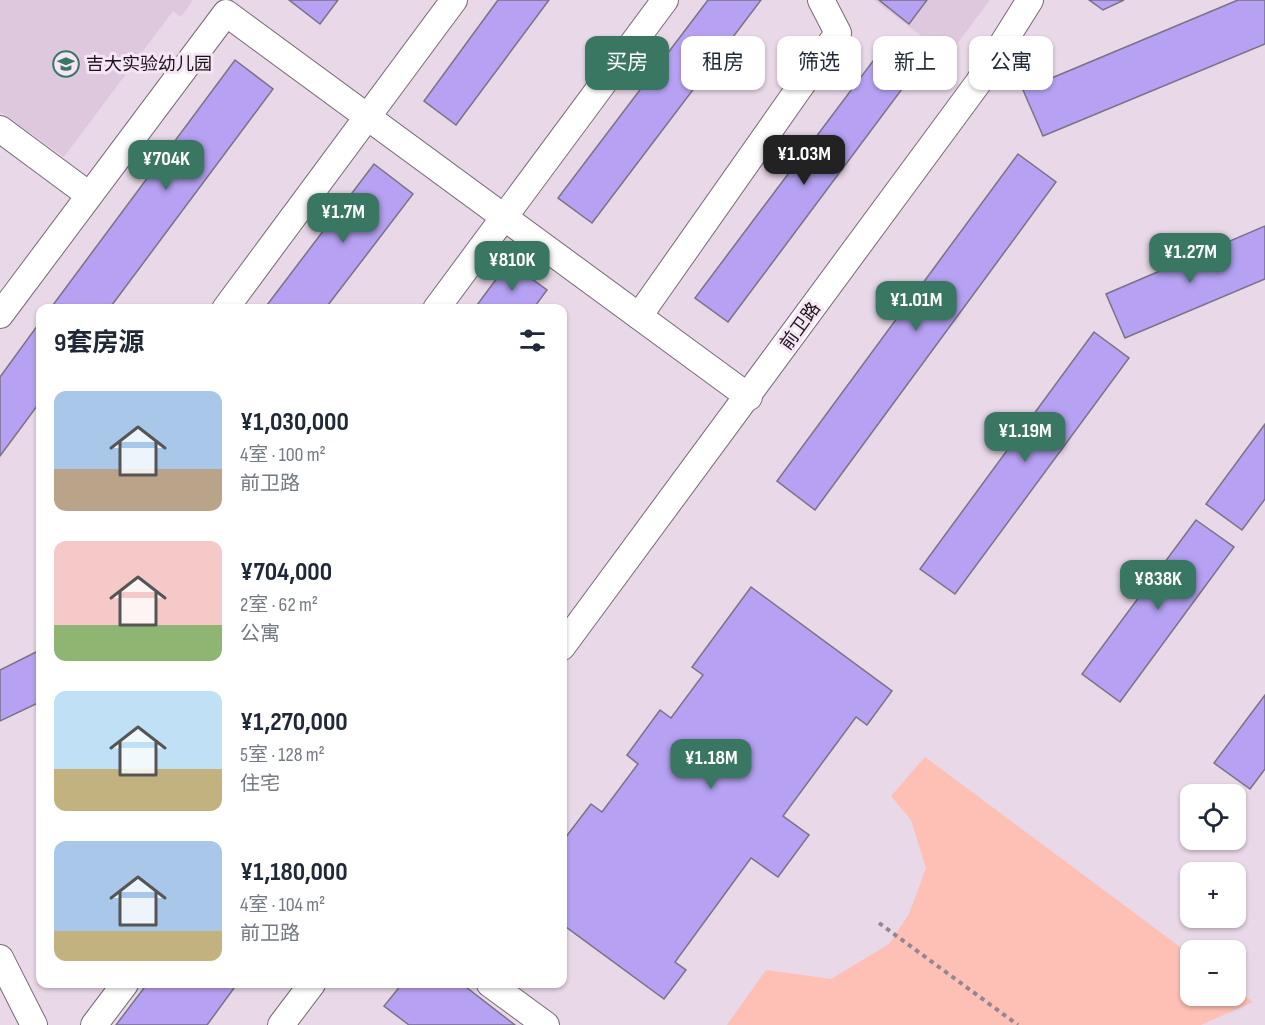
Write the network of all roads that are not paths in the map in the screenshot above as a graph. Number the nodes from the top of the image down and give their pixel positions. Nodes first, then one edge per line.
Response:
1 (454, 0) edge
2 (665, 0) edge
3 (821, 0) edge
4 (1030, 0) edge
5 (231, 6) edge
6 (368, 117) junction
7 (0, 129) edge
8 (89, 195) junction
9 (504, 217) junction
10 (229, 304) edge
11 (440, 304) edge
12 (0, 315) edge
13 (639, 316) junction
14 (749, 397) junction
15 (567, 640) edge
16 (0, 958) edge
17 (122, 988) edge
18 (309, 988) edge
19 (495, 988) edge
20 (34, 1025) edge
21 (94, 1025) edge
22 (281, 1025) edge
23 (546, 1025) edge

1 - 6 street
2 - 9 street
3 - 13 street
4 - 14 street, 前卫路
5 - 6 street
5 - 8 street
6 - 9 street
6 - 10 street
7 - 8 street
8 - 12 street
9 - 11 street
9 - 13 street
13 - 14 street
14 - 15 street, 前卫路
16 - 20 street
17 - 21 street
18 - 22 street
19 - 23 street

